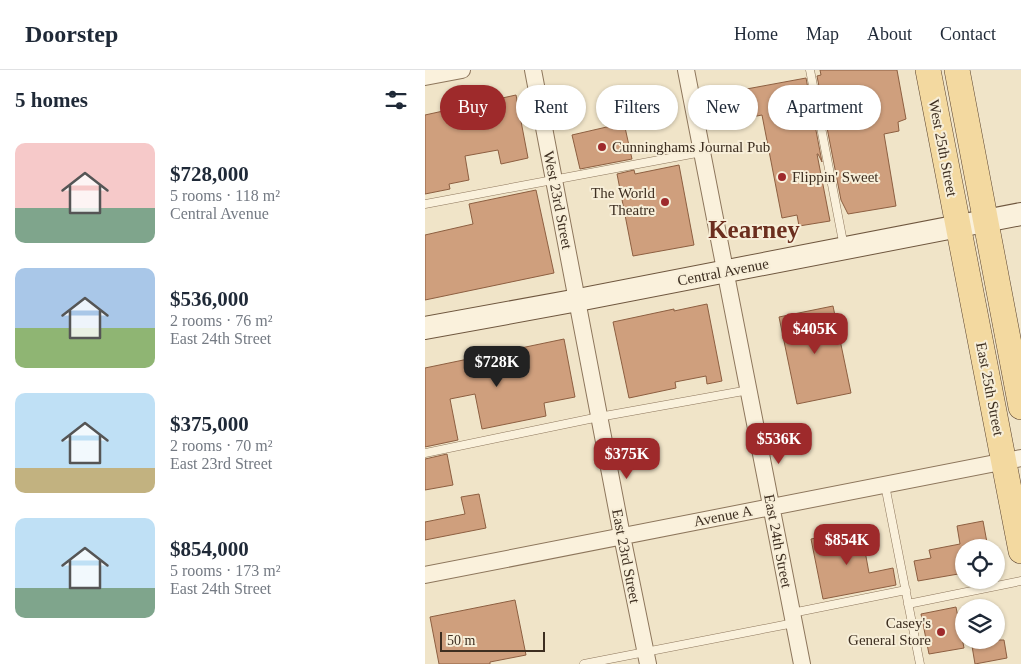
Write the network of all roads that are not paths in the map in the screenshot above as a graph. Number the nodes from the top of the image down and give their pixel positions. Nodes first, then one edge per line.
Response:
1 (462, 70) edge
2 (533, 70) edge
3 (686, 70) edge
4 (810, 70) edge
5 (928, 70) edge
6 (957, 70) edge
7 (425, 77) edge
8 (702, 152) junction
9 (554, 179) junction
10 (425, 204) edge
11 (1021, 214) edge
12 (984, 221) junction
13 (958, 226) junction
14 (844, 248) junction
15 (726, 271) junction
16 (578, 300) junction
17 (425, 328) edge
18 (749, 390) junction
19 (1021, 407) edge
20 (599, 417) junction
21 (425, 453) edge
22 (1012, 459) edge
23 (885, 484) junction
24 (772, 507) junction
25 (621, 536) junction
26 (1021, 552) edge
27 (425, 575) edge
28 (1021, 581) edge
29 (905, 590) junction
30 (908, 604) junction
31 (793, 618) junction
32 (647, 658) edge
33 (585, 664) edge
34 (802, 664) edge
35 (920, 664) edge

1 - 7 street
2 - 9 street, West 23rd Street
3 - 8 street, East 24th Street
4 - 14 lane
5 - 13 main road, West 25th Street
6 - 12 main road, West 25th Street
8 - 9 lane
8 - 15 street, East 24th Street
9 - 10 lane
9 - 16 street, West 23rd Street
11 - 12 street, Central Avenue
12 - 13 street, Central Avenue
12 - 19 main road, East 25th Street
13 - 14 street, Central Avenue
13 - 22 main road, East 25th Street
14 - 15 street, Central Avenue
15 - 16 street, Central Avenue
15 - 18 street, East 24th Street
16 - 17 street, Central Avenue
16 - 20 street, East 23rd Street
18 - 20 lane
18 - 24 street, East 24th Street
20 - 21 lane
20 - 25 street, East 23rd Street
22 - 23 street, Avenue A
22 - 26 main road, East 25th Street
23 - 24 street, Avenue A
23 - 29 lane
24 - 25 street, Avenue A
24 - 31 street, East 24th Street
25 - 27 street, Avenue A
25 - 32 street, East 23rd Street
28 - 30 lane
29 - 30 lane
29 - 31 lane
30 - 35 lane
31 - 32 lane
31 - 34 street, East 24th Street
32 - 33 lane

